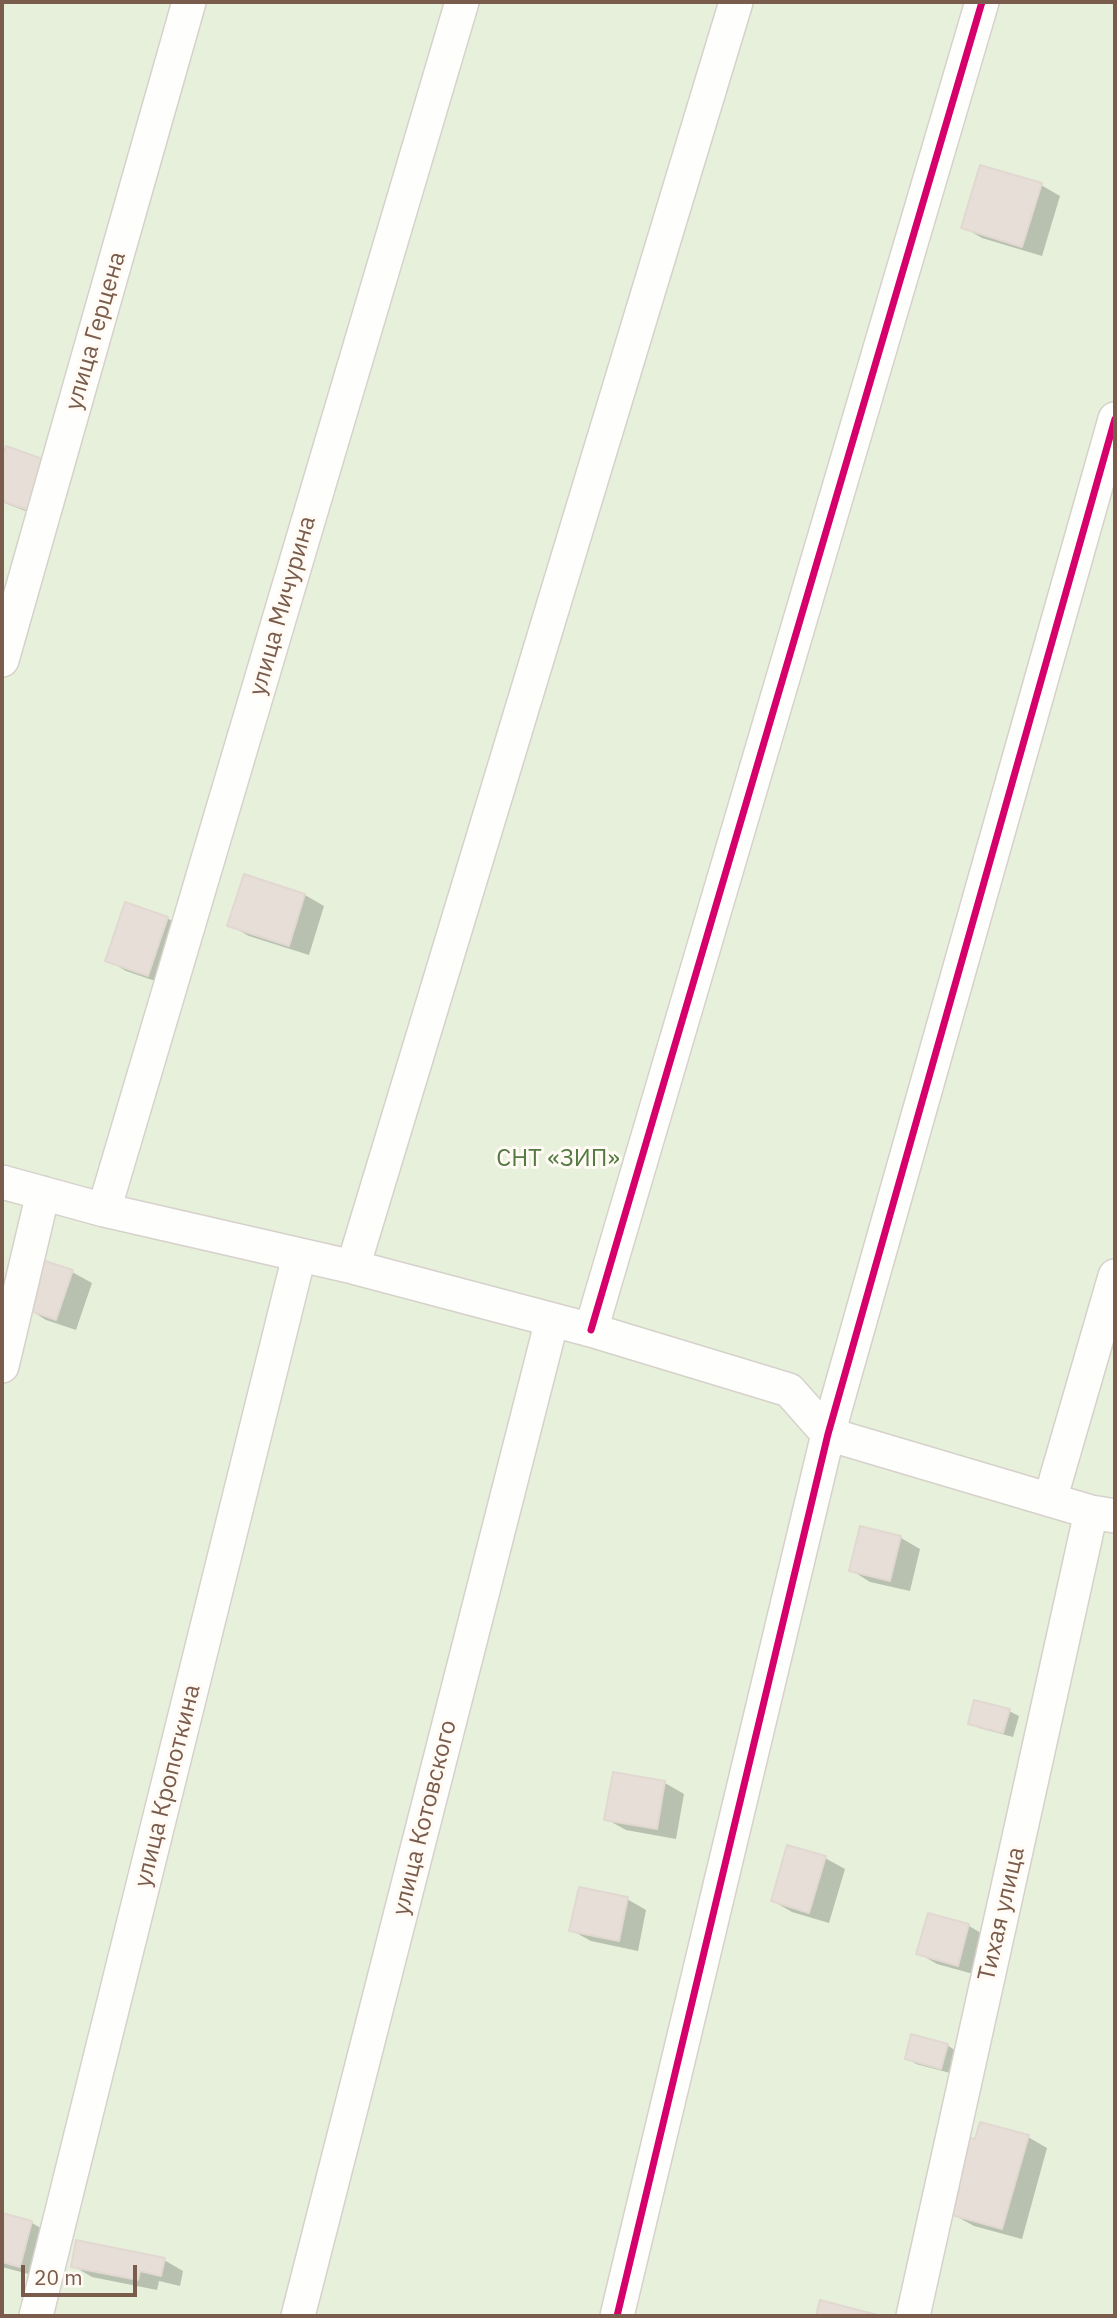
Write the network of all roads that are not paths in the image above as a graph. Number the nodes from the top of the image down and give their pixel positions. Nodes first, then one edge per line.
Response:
1 (189, 2) edge
2 (462, 2) edge
3 (736, 2) edge
4 (982, 2) edge
5 (1115, 419) edge
6 (2, 660) edge
7 (2, 1182) edge
8 (43, 1193) junction
9 (104, 1210) junction
10 (299, 1256) junction
11 (353, 1267) junction
12 (1115, 1276) edge
13 (552, 1320) junction
14 (591, 1330) junction
15 (2, 1366) edge
16 (828, 1434) junction
17 (1051, 1500) junction
18 (1103, 1514) edge
19 (36, 2316) edge
20 (298, 2316) edge
21 (617, 2316) edge
22 (912, 2316) edge

1 - 6 street, улица Герцена
2 - 9 street, улица Мичурина
3 - 11 street
4 - 14 street
5 - 16 street
7 - 8 street
8 - 9 street
8 - 15 street
9 - 10 street
10 - 11 street
10 - 19 street, улица Кропоткина
11 - 13 street
12 - 17 street
13 - 14 street
13 - 20 street, улица Котовского
14 - 16 street
16 - 17 street
16 - 21 street
17 - 18 street
18 - 22 street, Тихая улица

